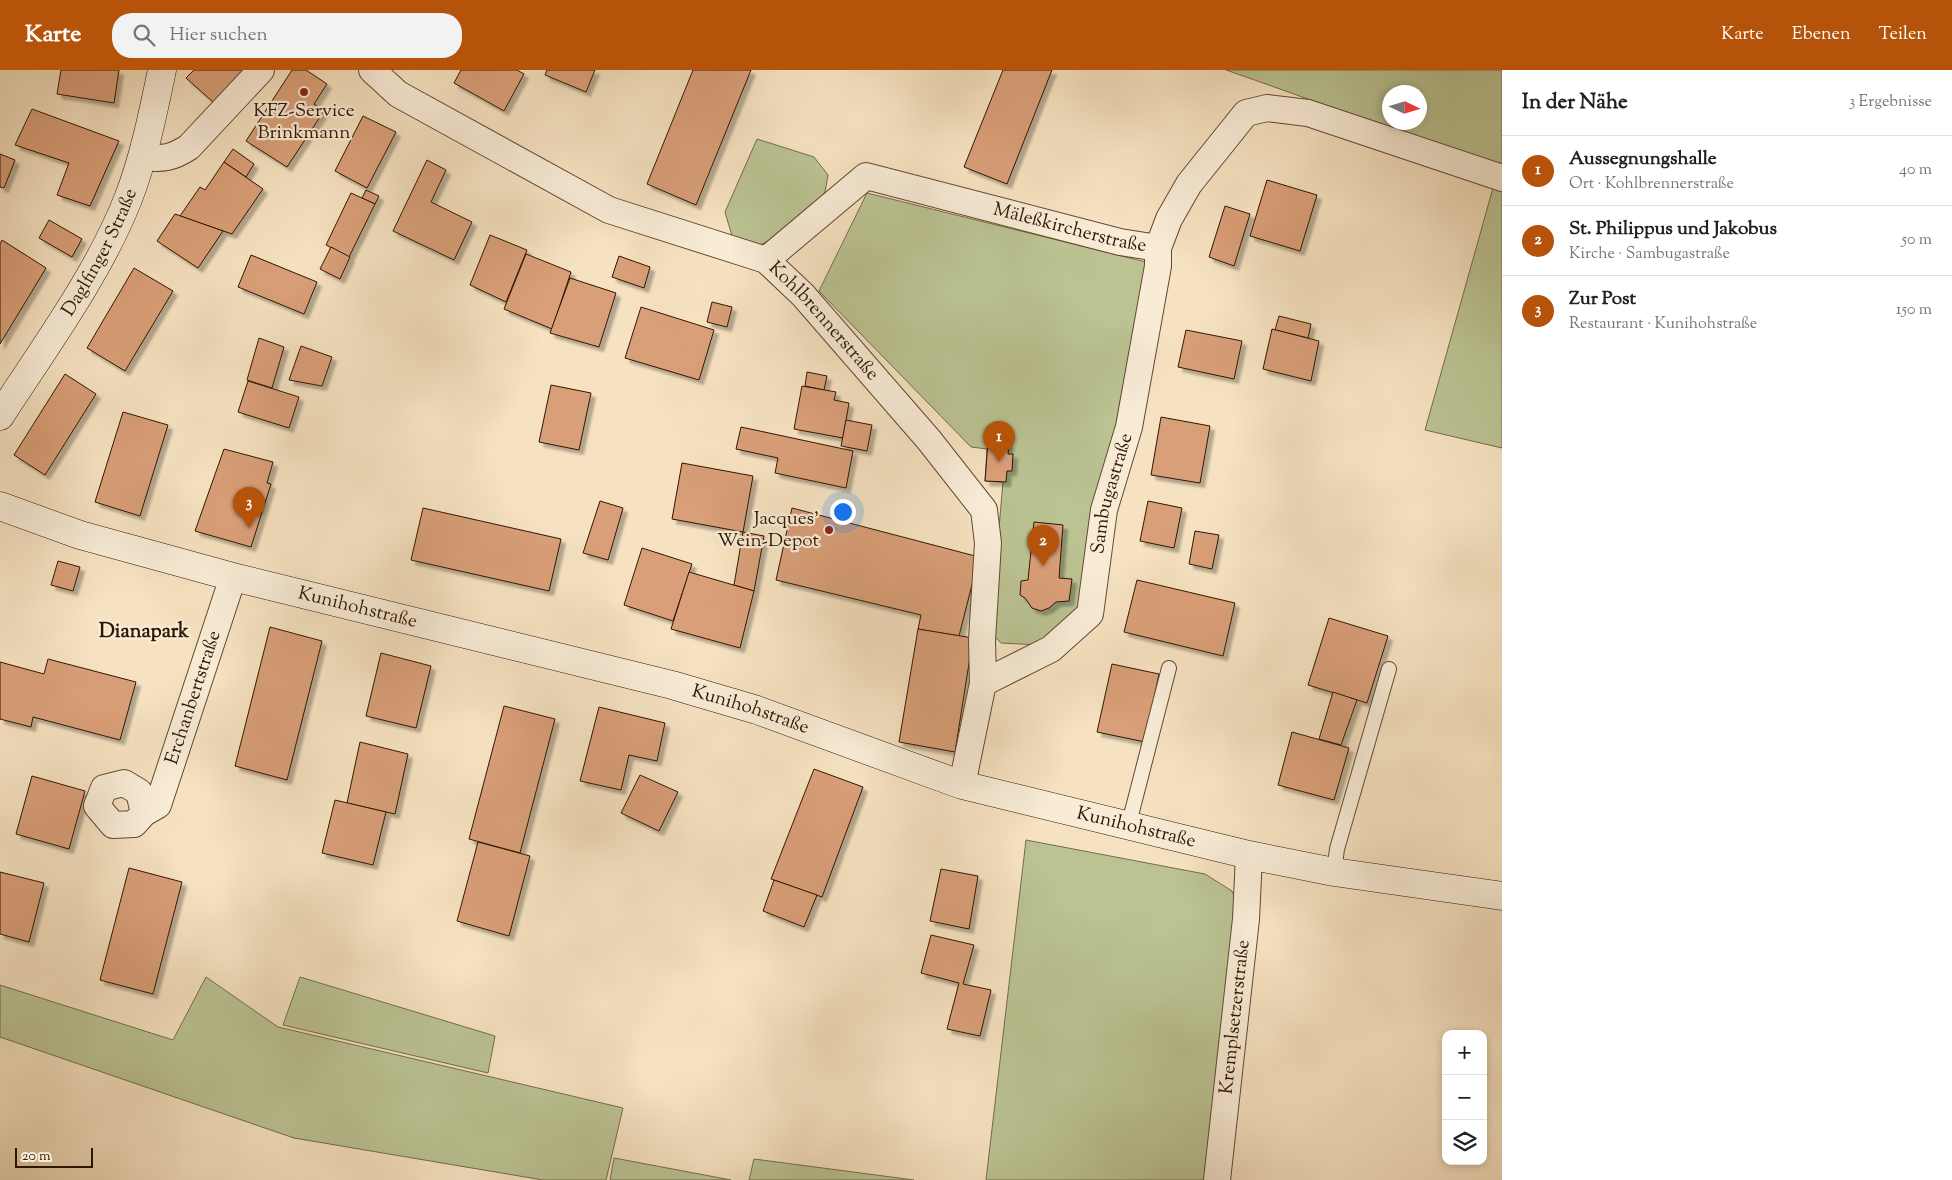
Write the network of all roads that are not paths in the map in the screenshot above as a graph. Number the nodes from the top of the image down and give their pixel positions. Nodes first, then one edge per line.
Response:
1 (162, 70) edge
2 (261, 70) edge
3 (372, 70) edge
4 (142, 157) junction
5 (1502, 178) edge
6 (1158, 248) junction
7 (766, 260) junction
8 (0, 416) edge
9 (0, 506) edge
10 (233, 577) junction
11 (1168, 668) dead end
12 (1389, 669) dead end
13 (983, 683) junction
14 (962, 785) junction
15 (144, 813) dead end
16 (1128, 827) junction
17 (1249, 855) junction
18 (1334, 872) junction
19 (1502, 896) edge
20 (1217, 1180) edge

1 - 4 street, Daglfinger Straße
2 - 4 street
3 - 7 street, Kohlbrennerstraße
4 - 8 street, Daglfinger Straße
5 - 6 street, Mäleßkircherstraße
6 - 7 street, Mäleßkircherstraße
6 - 13 street, Sambugastraße
7 - 13 street, Kohlbrennerstraße
9 - 10 street, Kunihohstraße
10 - 14 street, Kunihohstraße
10 - 15 street, Erchanbertstraße
11 - 16 lane
12 - 18 lane
13 - 14 street, Kohlbrennerstraße
14 - 16 street, Kunihohstraße
16 - 17 street, Kunihohstraße
17 - 18 street, Kunihohstraße
17 - 20 street, Kremplsetzerstraße
18 - 19 street, Kunihohstraße

